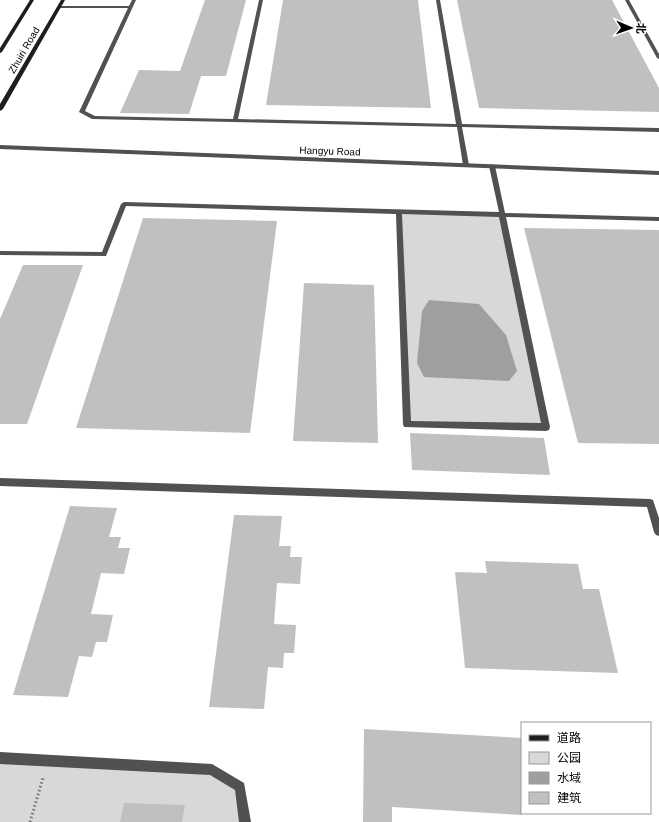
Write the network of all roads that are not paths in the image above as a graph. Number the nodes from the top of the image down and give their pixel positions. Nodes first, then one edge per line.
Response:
1 (32, 0) edge
2 (63, 0) edge
3 (134, 0) edge
4 (261, 0) edge
5 (438, 0) edge
6 (627, 0) edge
7 (59, 7) junction
8 (130, 7) junction
9 (0, 52) edge
10 (659, 58) edge
11 (0, 110) edge
12 (235, 121) junction
13 (460, 126) junction
14 (659, 130) edge
15 (0, 147) edge
16 (466, 165) junction
17 (492, 166) junction
18 (659, 173) edge
19 (398, 212) junction
20 (501, 215) junction
21 (659, 219) edge
22 (0, 253) edge
23 (0, 482) edge
24 (659, 532) edge
25 (0, 758) edge
26 (245, 822) edge

1 - 9 main road, Zhuiri Road
2 - 7 main road, Zhuiri Road
3 - 8 street
4 - 12 street
5 - 13 street
6 - 10 street
7 - 8 street
7 - 11 main road, Zhuiri Road
8 - 12 street
12 - 13 street
13 - 14 street
13 - 16 street
15 - 16 street, Hangyu Road
16 - 17 street, Hangyu Road
17 - 18 street, Hangyu Road
17 - 20 street
19 - 20 street
19 - 20 street
19 - 22 street
20 - 21 street
23 - 24 street
25 - 26 street

